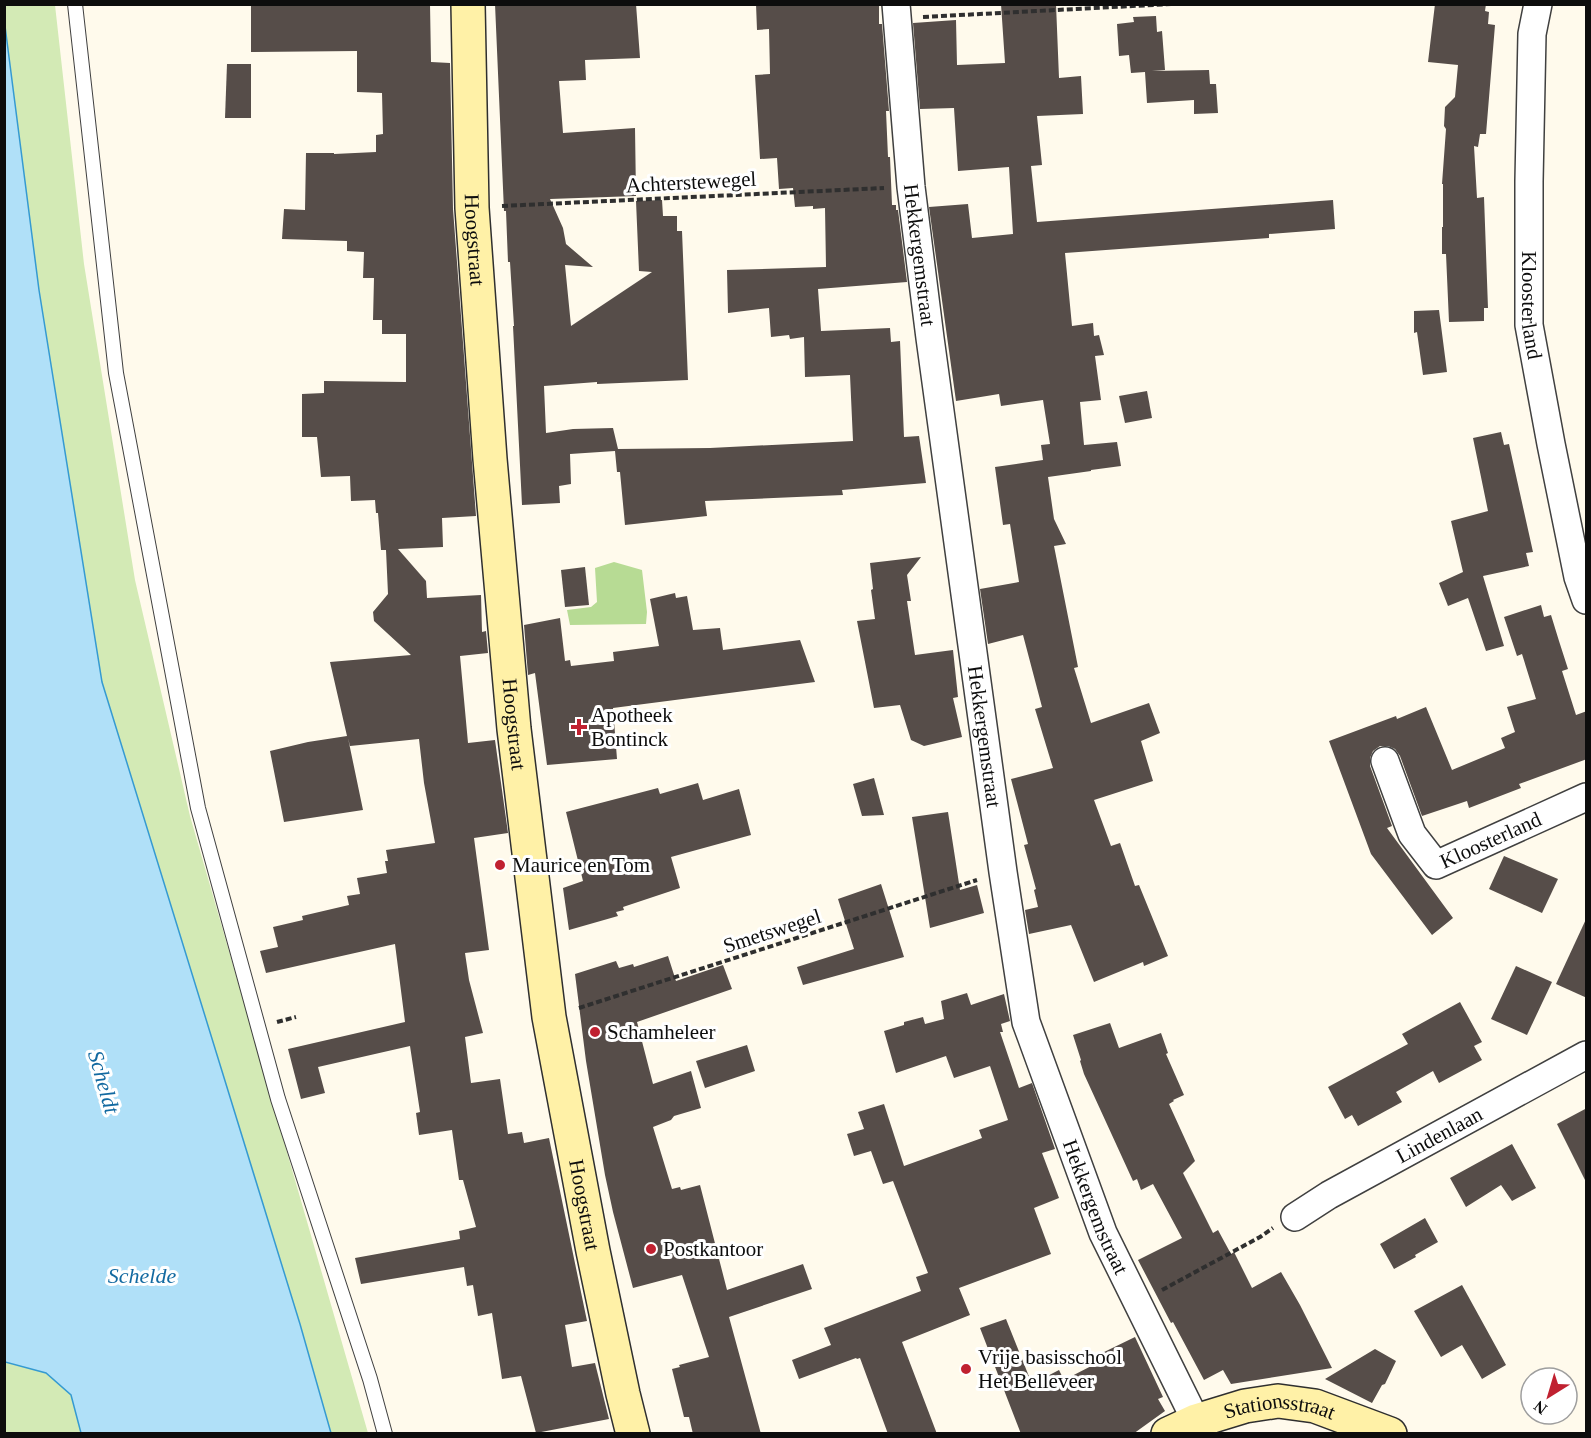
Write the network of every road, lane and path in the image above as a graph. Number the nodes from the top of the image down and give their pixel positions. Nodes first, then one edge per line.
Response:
1 (75, 4) edge
2 (468, 4) edge
3 (1171, 4) edge
4 (1538, 4) edge
5 (896, 12) edge
6 (911, 187) junction
7 (472, 208) junction
8 (1587, 600) edge
9 (1385, 761) dead end
10 (1587, 798) edge
11 (1003, 872) junction
12 (549, 1017) junction
13 (1587, 1055) edge
14 (1295, 1217) joint
15 (1137, 1303) junction
16 (1189, 1429) edge
17 (386, 1434) edge
18 (633, 1434) edge
19 (1390, 1434) edge

1 - 17 lane
2 - 7 main road, Hoogstraat
3 - 5 path
4 - 8 street, Kloosterland
5 - 6 street, Hekkergemstraat
6 - 7 path, Achterstewegel
6 - 11 street, Hekkergemstraat
7 - 12 main road, Hoogstraat
9 - 10 street, Kloosterland
11 - 12 path, Smetswegel
11 - 15 street, Hekkergemstraat
12 - 18 main road, Hoogstraat
13 - 14 street, Lindenlaan
14 - 15 path
15 - 16 street, Hekkergemstraat
16 - 19 main road, Stationsstraat

